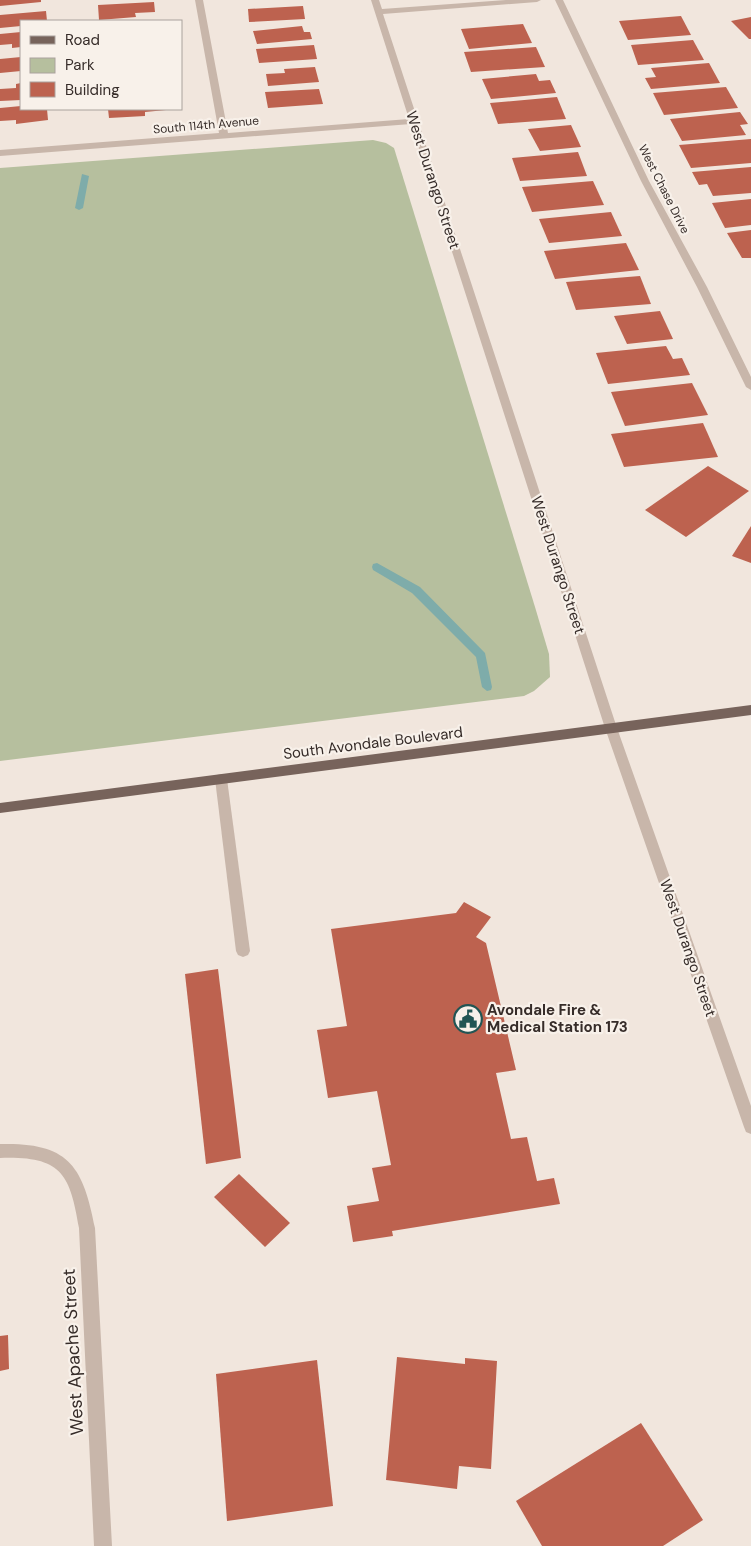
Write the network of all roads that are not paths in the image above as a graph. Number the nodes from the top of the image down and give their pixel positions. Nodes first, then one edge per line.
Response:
1 (199, 0) edge
2 (375, 0) edge
3 (537, 0) edge
4 (559, 0) edge
5 (379, 12) junction
6 (414, 121) junction
7 (224, 137) junction
8 (0, 153) edge
9 (751, 387) edge
10 (751, 710) edge
11 (611, 728) junction
12 (221, 779) junction
13 (0, 808) edge
14 (243, 951) dead end
15 (751, 1127) edge
16 (0, 1151) edge
17 (103, 1546) edge

1 - 7 street
2 - 5 street, West Durango Street
3 - 5 street
4 - 9 street, West Chase Drive
5 - 6 street, West Durango Street
6 - 7 street, South 114th Avenue
6 - 11 street, West Durango Street
7 - 8 street, South 114th Avenue
10 - 11 main road, South Avondale Boulevard
11 - 12 main road, South Avondale Boulevard
11 - 15 street, West Durango Street
12 - 13 main road, South Avondale Boulevard
12 - 14 street
16 - 17 street, West Apache Street

